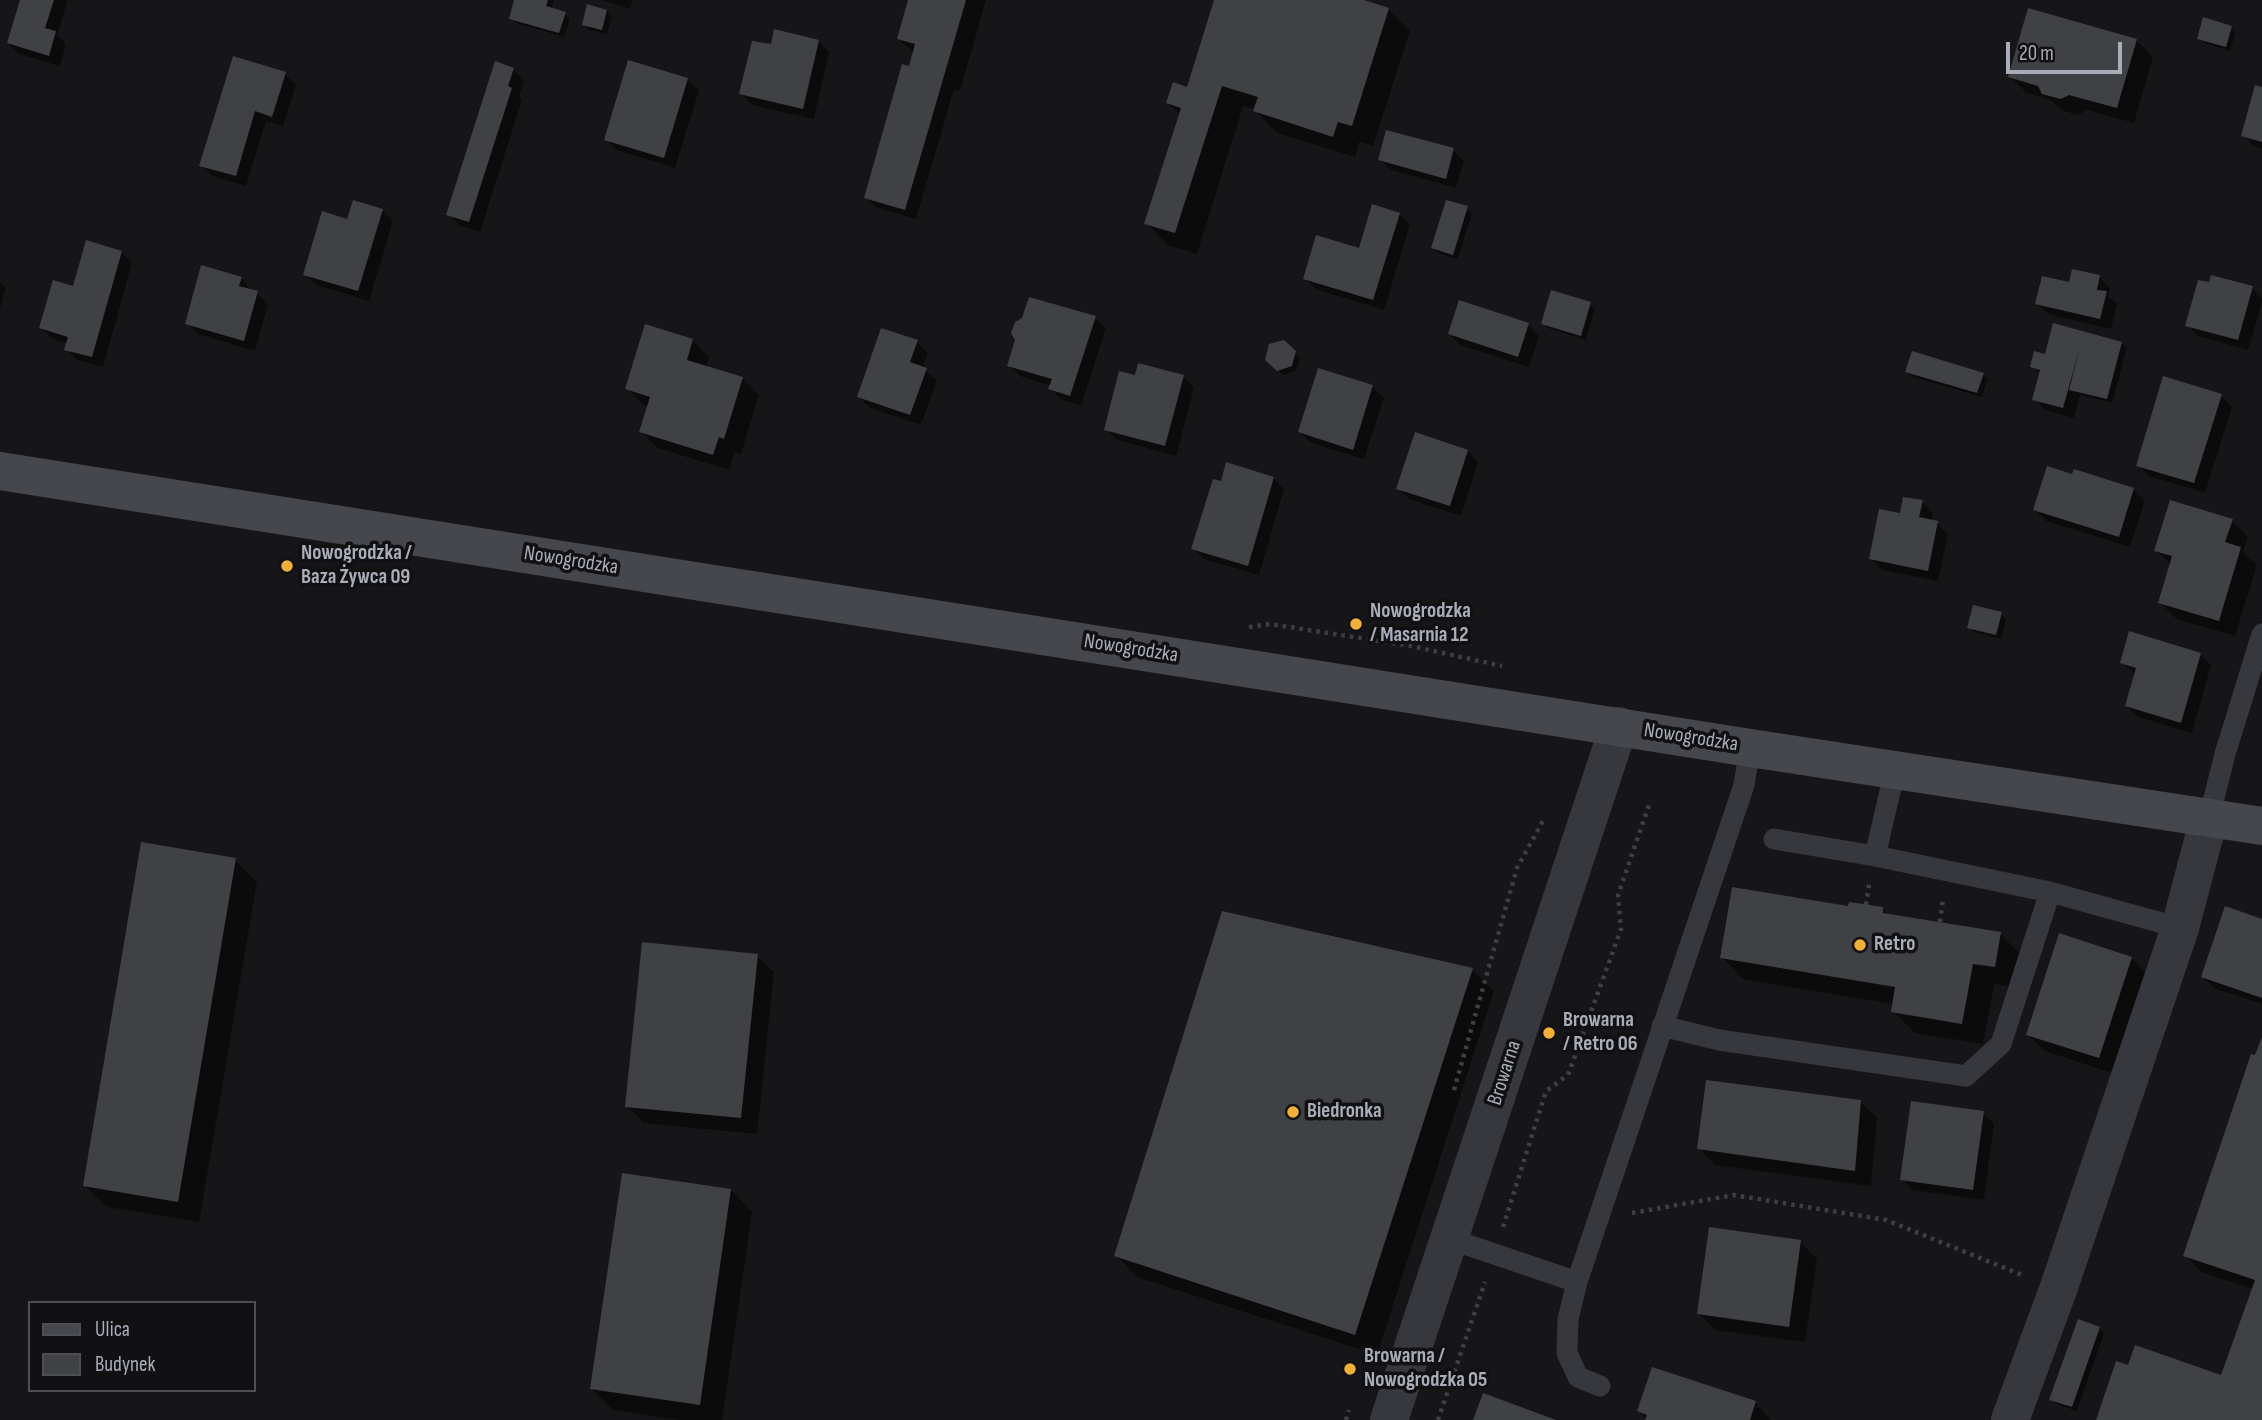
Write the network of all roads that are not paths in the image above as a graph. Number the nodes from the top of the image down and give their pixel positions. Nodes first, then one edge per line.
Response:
1 (0, 471) edge
2 (2262, 634) edge
3 (1619, 726) junction
4 (1750, 748) junction
5 (1895, 770) junction
6 (2209, 818) junction
7 (2262, 826) edge
8 (1774, 839) dead end
9 (1875, 856) junction
10 (2050, 892) junction
11 (2180, 928) junction
12 (1662, 1026) junction
13 (1450, 1239) junction
14 (1577, 1282) junction
15 (1600, 1386) dead end
16 (1389, 1420) edge
17 (2010, 1420) edge

1 - 3 main road, Nowogrodzka
2 - 6 lane
3 - 4 main road, Nowogrodzka
3 - 13 street, Browarna
4 - 5 main road, Nowogrodzka
4 - 12 lane
5 - 6 main road, Nowogrodzka
5 - 9 lane
6 - 7 main road, Nowogrodzka
6 - 11 street
8 - 9 lane
9 - 10 lane
10 - 11 lane
10 - 12 lane
11 - 17 street
12 - 14 lane
13 - 14 lane
13 - 16 street, Browarna
14 - 15 lane

